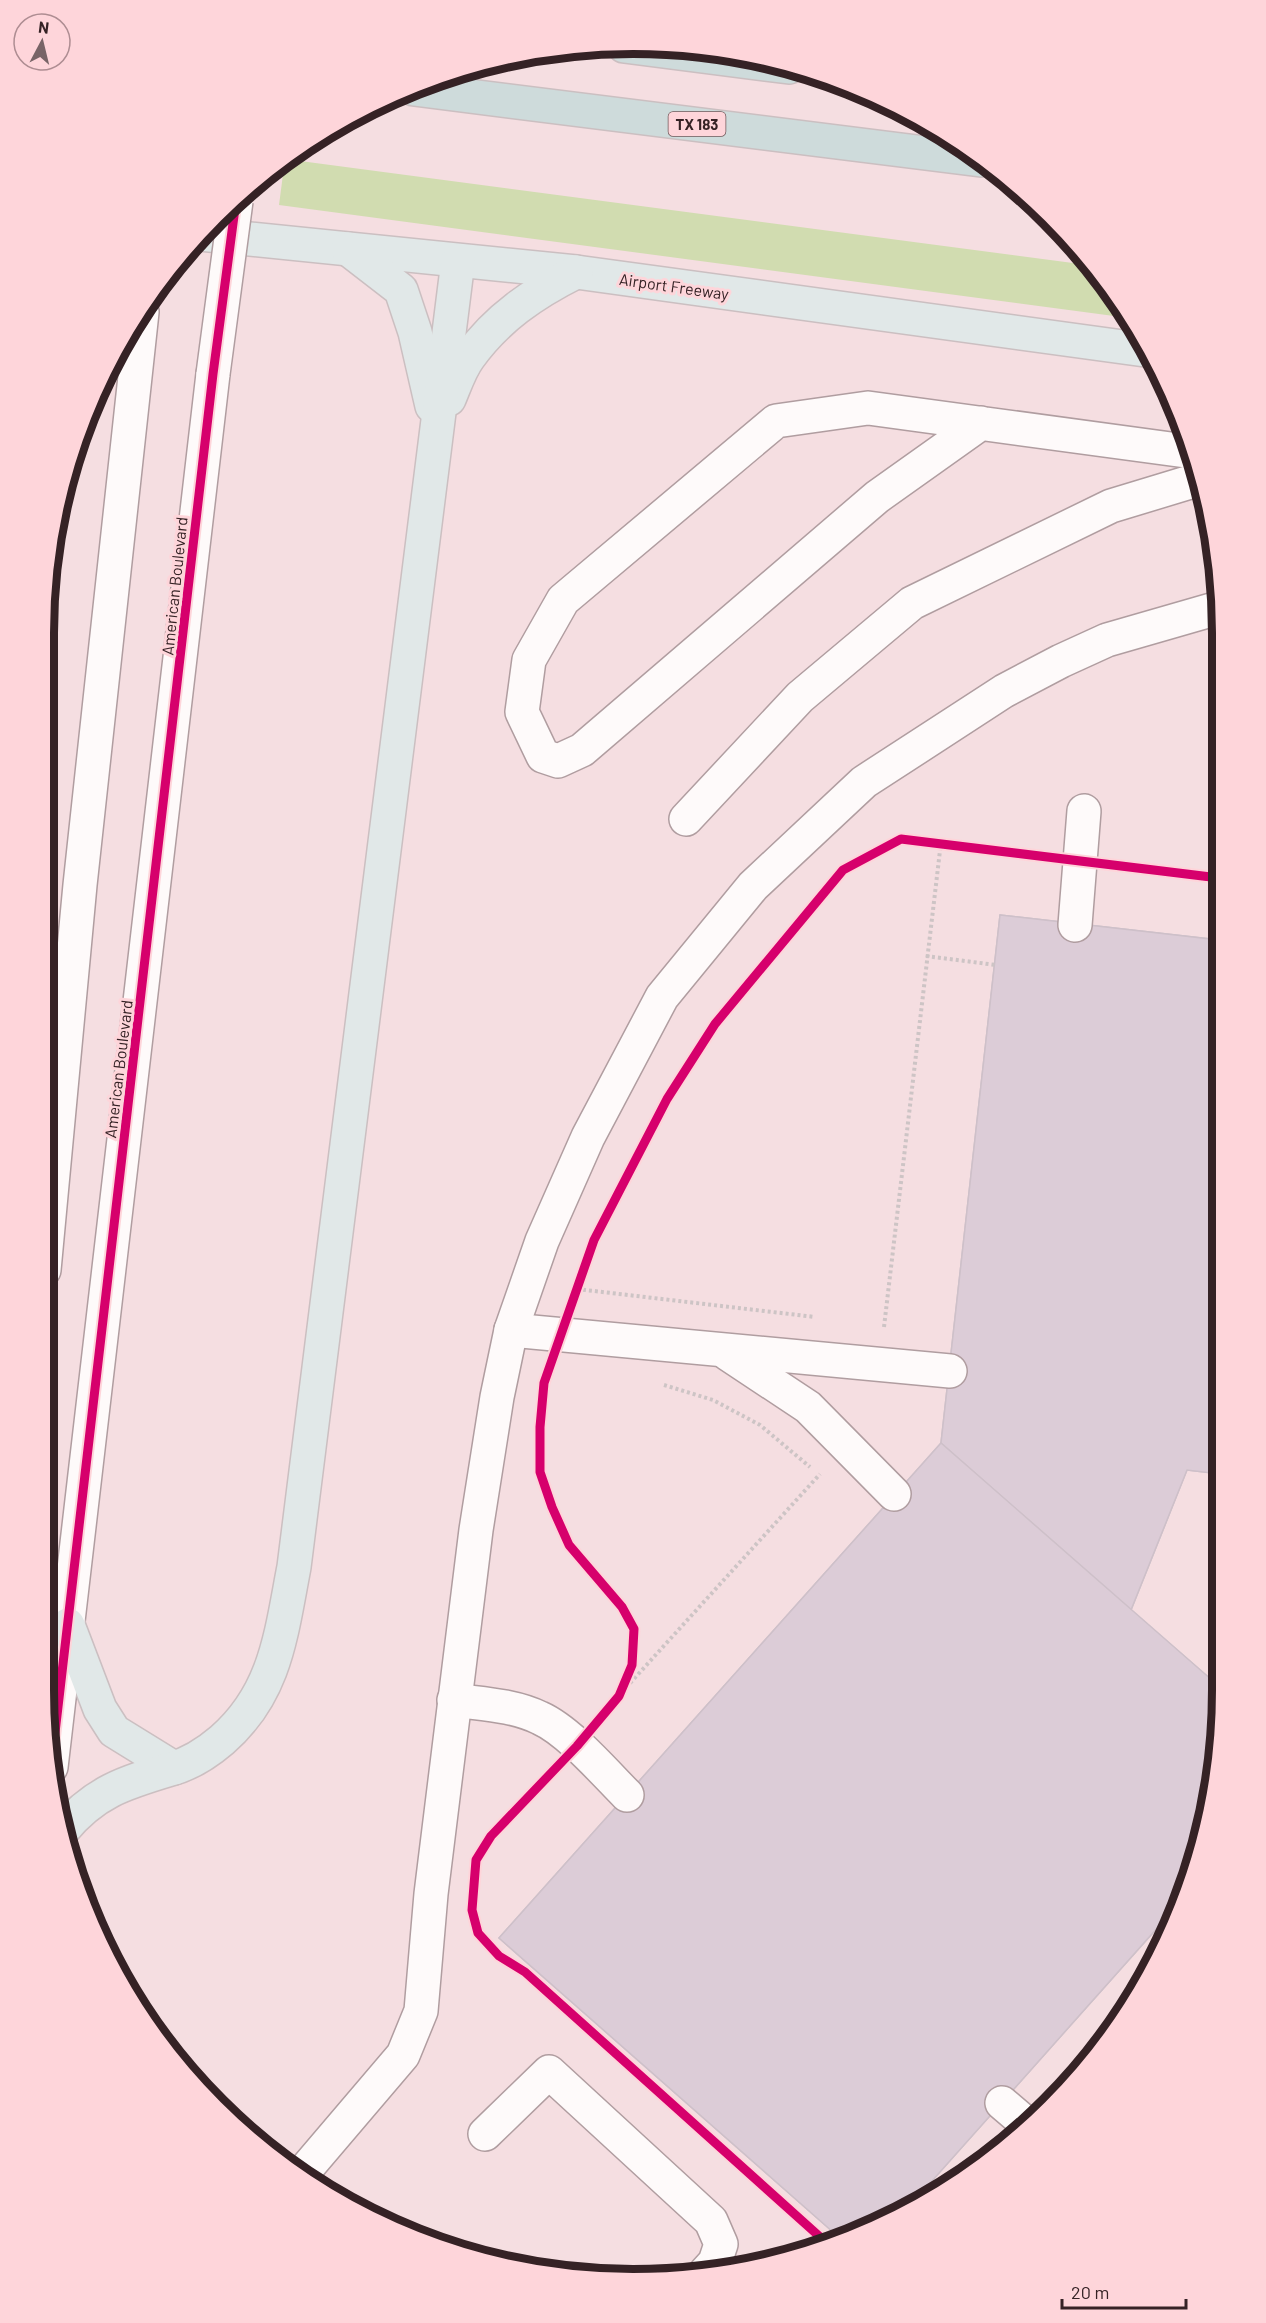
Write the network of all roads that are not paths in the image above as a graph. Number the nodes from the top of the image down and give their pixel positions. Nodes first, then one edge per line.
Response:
1 (430, 91) edge
2 (963, 158) edge
3 (234, 214) edge
4 (213, 235) edge
5 (348, 249) junction
6 (458, 261) junction
7 (576, 272) junction
8 (140, 330) edge
9 (1137, 350) edge
10 (981, 423) junction
11 (436, 425) junction
12 (1182, 451) edge
13 (1192, 482) edge
14 (1211, 610) edge
15 (1084, 811) dead end
16 (686, 819) dead end
17 (1075, 924) dead end
18 (54, 1163) edge
19 (511, 1330) junction
20 (724, 1352) junction
21 (950, 1371) dead end
22 (894, 1494) dead end
23 (68, 1625) junction
24 (454, 1700) junction
25 (55, 1731) edge
26 (174, 1768) junction
27 (627, 1795) dead end
28 (70, 1822) edge
29 (1002, 2103) dead end
30 (1021, 2119) edge
31 (485, 2134) dead end
32 (307, 2168) edge
33 (714, 2263) edge

1 - 2 highway, TX 183
3 - 23 street, American Boulevard, bridge
4 - 5 main road, Airport Freeway
5 - 6 main road, Airport Freeway
5 - 11 main road
6 - 7 main road, Airport Freeway
6 - 11 main road
7 - 9 main road, Airport Freeway
7 - 11 main road
8 - 18 street
10 - 10 street
10 - 12 street
11 - 26 main road
13 - 16 street
14 - 19 street
15 - 17 street
19 - 20 street
19 - 24 street
20 - 21 street
20 - 22 street
23 - 25 street, American Boulevard
23 - 26 main road
24 - 27 street
24 - 32 street
26 - 28 main road
29 - 30 street
31 - 33 street

